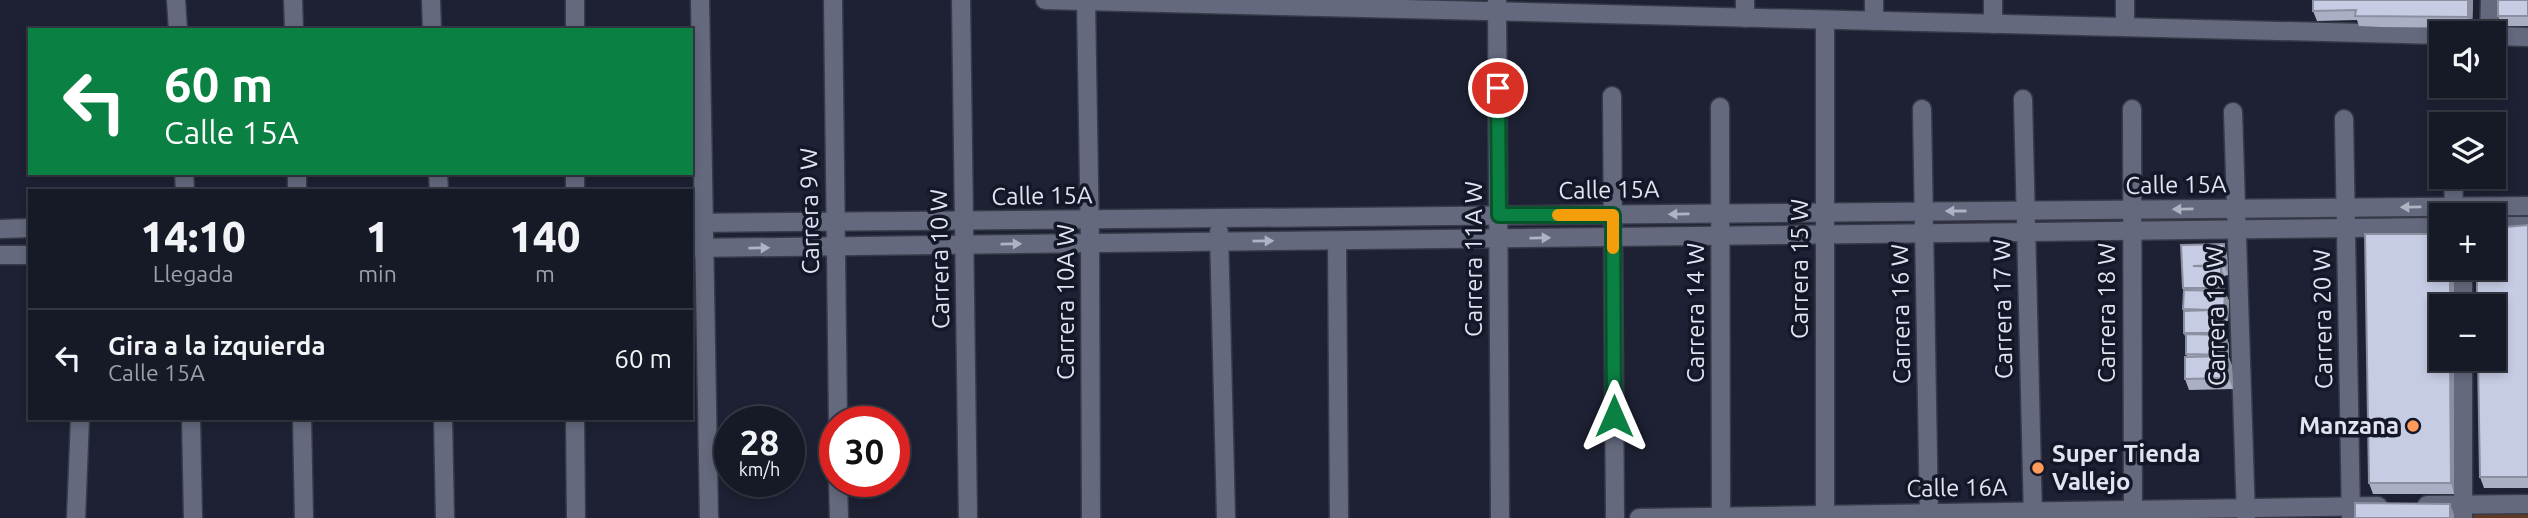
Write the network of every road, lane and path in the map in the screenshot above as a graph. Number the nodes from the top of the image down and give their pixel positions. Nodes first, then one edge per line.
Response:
1 (176, 0) edge
2 (293, 0) edge
3 (431, 0) edge
4 (575, 0) edge
5 (701, 0) edge
6 (833, 0) edge
7 (961, 0) edge
8 (1045, 0) edge
9 (1874, 0) edge
10 (1993, 0) edge
11 (2125, 0) edge
12 (2490, 0) edge
13 (1086, 1) edge
14 (1132, 1) edge
15 (1255, 3) edge
16 (1375, 4) edge
17 (1497, 6) edge
18 (1619, 7) edge
19 (1745, 9) edge
20 (1825, 20) junction
21 (1874, 21) junction
22 (2489, 21) edge
23 (1993, 24) junction
24 (2125, 27) junction
25 (178, 28) edge
26 (294, 28) edge
27 (432, 28) edge
28 (575, 28) edge
29 (2429, 35) edge
30 (2506, 36) edge
31 (2528, 37) edge
32 (1612, 96) dead end
33 (2023, 99) dead end
34 (1720, 107) dead end
35 (2132, 108) dead end
36 (1922, 109) dead end
37 (2233, 112) dead end
38 (2344, 120) dead end
39 (2528, 206) edge
40 (2345, 207) junction
41 (2237, 208) junction
42 (2506, 208) edge
43 (2132, 209) junction
44 (2429, 210) edge
45 (1924, 211) junction
46 (2025, 211) junction
47 (1825, 212) junction
48 (1721, 213) junction
49 (1499, 215) junction
50 (1613, 215) junction
51 (1363, 217) junction
52 (1219, 218) junction
53 (1090, 220) junction
54 (964, 221) junction
55 (835, 222) junction
56 (698, 223) edge
57 (2506, 226) edge
58 (2528, 226) edge
59 (2429, 227) edge
60 (28, 228) edge
61 (2346, 228) junction
62 (0, 229) edge
63 (2238, 230) junction
64 (2131, 231) junction
65 (2026, 232) junction
66 (1924, 233) junction
67 (1825, 234) junction
68 (1720, 236) junction
69 (1613, 237) junction
70 (1499, 239) junction
71 (1363, 240) junction
72 (1337, 241) junction
73 (1219, 242) junction
74 (1090, 243) junction
75 (964, 245) junction
76 (835, 247) junction
77 (698, 248) edge
78 (0, 255) edge
79 (28, 255) edge
80 (2463, 371) edge
81 (838, 406) edge
82 (79, 420) edge
83 (191, 420) edge
84 (302, 420) edge
85 (443, 420) edge
86 (575, 420) edge
87 (838, 497) edge
88 (2528, 504) edge
89 (2463, 511) edge
90 (2351, 512) edge
91 (2246, 513) edge
92 (2133, 514) edge
93 (2033, 515) edge
94 (1929, 516) edge
95 (1721, 517) edge
96 (1825, 517) edge
97 (76, 518) edge
98 (193, 518) edge
99 (304, 518) edge
100 (445, 518) edge
101 (576, 518) edge
102 (709, 518) edge
103 (839, 518) edge
104 (968, 518) edge
105 (1091, 518) edge
106 (1226, 518) edge
107 (1339, 518) edge
108 (1500, 518) edge
109 (1615, 518) edge
110 (1639, 518) edge

1 - 25 street
2 - 26 street
3 - 27 street
4 - 28 street
5 - 56 street
6 - 55 street, Carrera 9 W
7 - 54 street, Carrera 10 W
8 - 13 street
9 - 21 street
10 - 23 street
11 - 24 street
12 - 22 street
13 - 14 street
13 - 53 street, Carrera 10A W
14 - 15 street
15 - 16 street
16 - 17 street
17 - 18 street
17 - 49 street, Carrera 11A W
18 - 19 street
19 - 20 street
20 - 21 street
20 - 47 street, Carrera 15 W
21 - 23 street
23 - 24 street
24 - 29 street
30 - 31 street
32 - 50 street
33 - 46 street, Carrera 17 W
34 - 48 street, Carrera 14 W
35 - 43 street, Carrera 18 W
36 - 45 street, Carrera 16 W
37 - 41 street, Carrera 19 W
38 - 40 street, Carrera 20 W
39 - 42 street, Calle 15A
40 - 41 street, Calle 15A
44 -> 40 street, Calle 15A
40 - 61 street, Carrera 20 W
41 -> 43 street, Calle 15A
41 - 63 street, Carrera 19 W
43 - 46 street, Calle 15A
43 - 64 street, Carrera 18 W
46 -> 45 street, Calle 15A
45 - 47 street, Calle 15A
45 - 66 street, Carrera 16 W
46 - 65 street, Carrera 17 W
47 - 48 street, Calle 15A
47 - 67 street, Carrera 15 W
48 -> 50 street, Calle 15A
48 - 68 street, Carrera 14 W
49 - 50 street, Calle 15A
49 - 51 street, Calle 15A
49 - 70 street, Carrera 11A W
50 - 69 street
51 - 52 street, Calle 15A
51 - 71 street
52 - 53 street, Calle 15A
52 - 73 street
53 - 54 street, Calle 15A
53 - 74 street, Carrera 10A W
54 - 55 street, Calle 15A
54 - 75 street, Carrera 10 W
55 - 56 street, Calle 15A
55 - 76 street, Carrera 9 W
56 - 77 street
57 - 58 street
59 - 61 street, Calle 15A
60 - 62 street
61 - 63 street, Calle 15A
61 - 90 street, Carrera 20 W
63 - 64 street, Calle 15A
63 - 91 street, Carrera 19 W
64 - 65 street, Calle 15A
64 - 92 street, Carrera 18 W
65 - 66 street, Calle 15A
65 - 93 street, Carrera 17 W
66 - 67 street, Calle 15A
66 - 94 street, Carrera 16 W
67 - 68 street, Calle 15A
67 - 96 street, Carrera 15 W
68 - 69 street, Calle 15A
68 - 95 street, Carrera 14 W
70 -> 69 street, Calle 15A
69 - 109 street
70 - 71 street, Calle 15A
70 - 108 street, Carrera 11A W
71 - 72 street, Calle 15A
73 -> 72 street, Calle 15A
72 - 107 street
73 - 74 street, Calle 15A
73 - 106 street
75 -> 74 street, Calle 15A
74 - 105 street, Carrera 10A W
75 - 76 street, Calle 15A
75 - 104 street, Carrera 10 W
77 -> 76 street, Calle 15A
76 - 81 street, Carrera 9 W
77 - 102 street
78 - 79 street
80 - 89 street
82 - 97 street
83 - 98 street
84 - 99 street
85 - 100 street
86 - 101 street
87 - 103 street
88 - 89 street, Calle 16A
89 - 90 street, Calle 16A
90 - 91 street, Calle 16A
91 - 92 street, Calle 16A
92 - 93 street, Calle 16A
93 - 94 street, Calle 16A
94 - 96 street, Calle 16A
95 - 96 street, Calle 16A
95 - 110 street, Calle 16A

